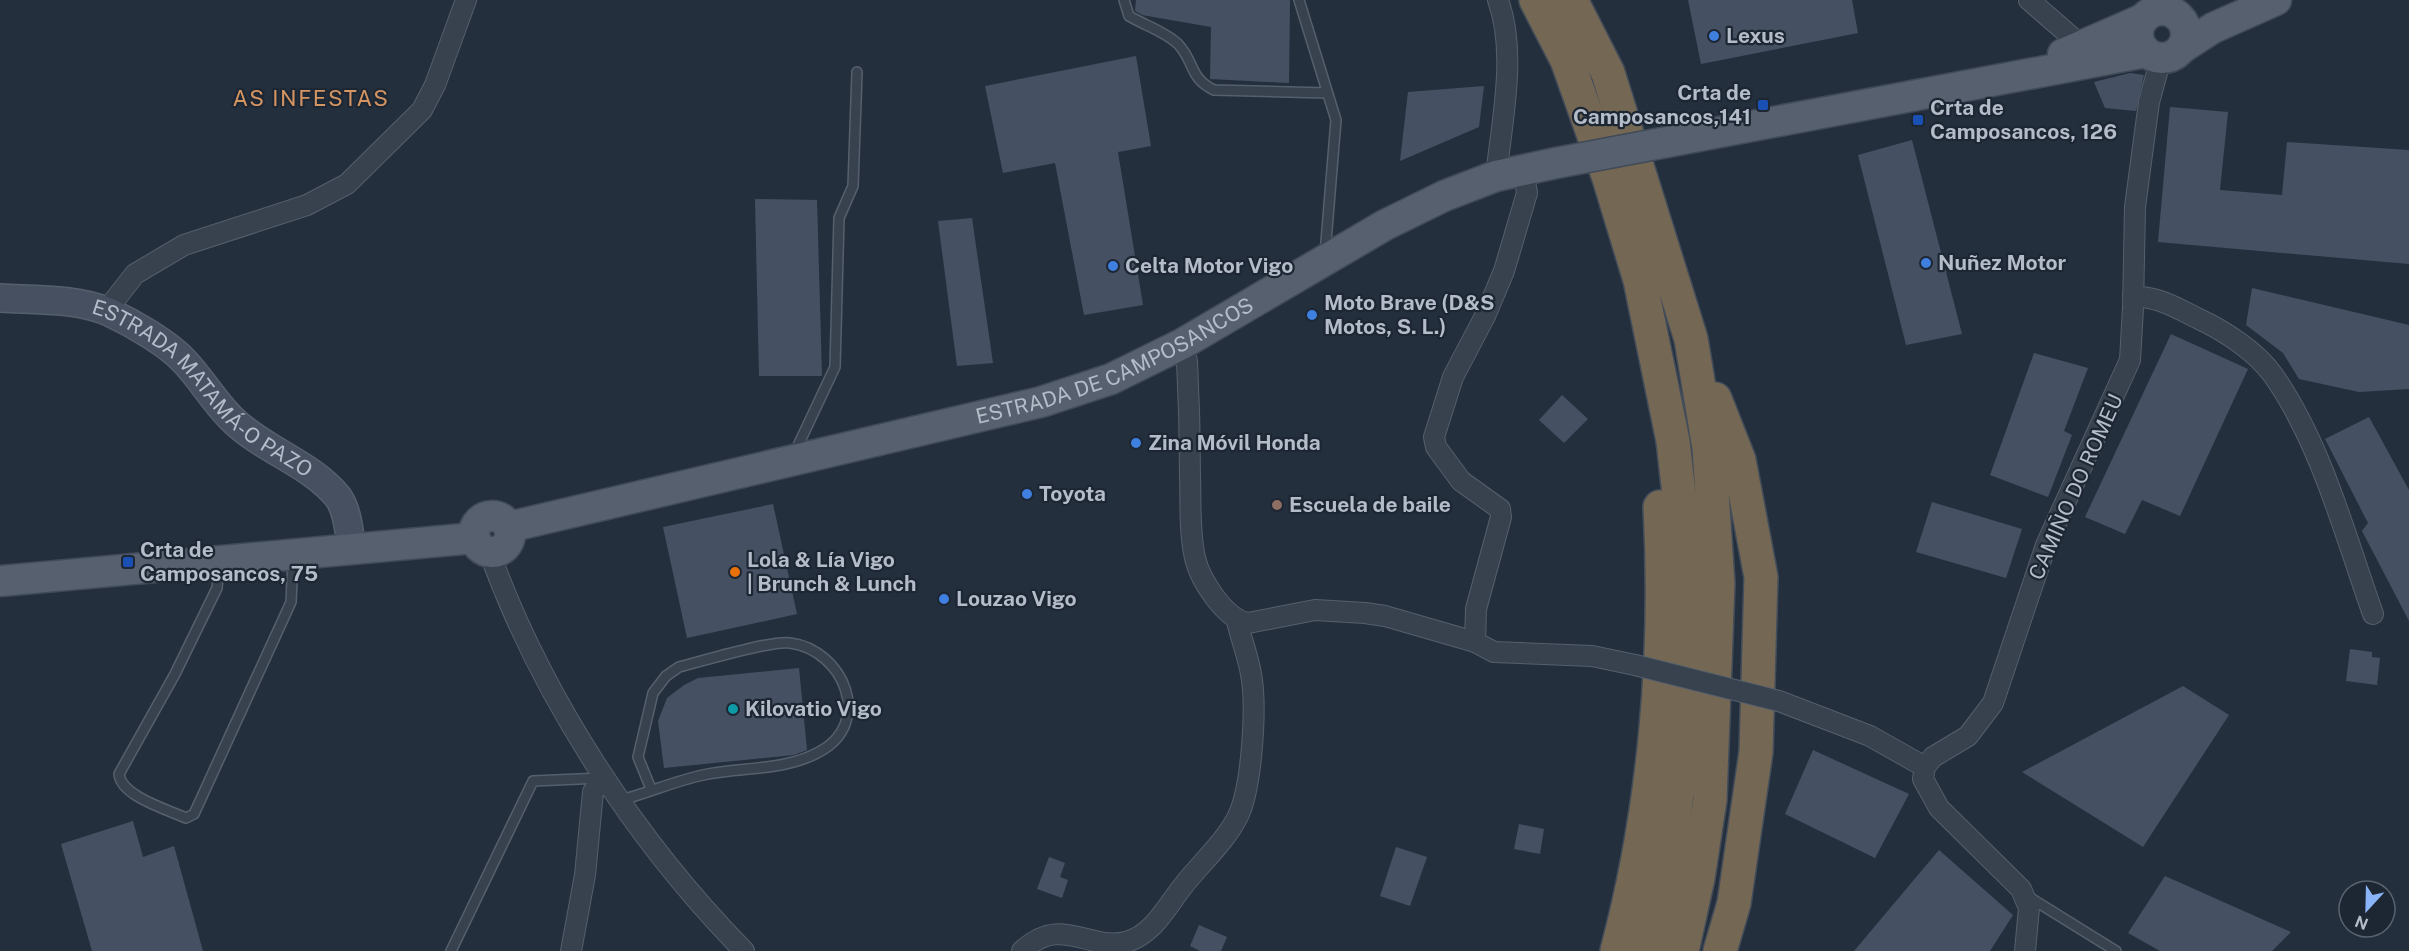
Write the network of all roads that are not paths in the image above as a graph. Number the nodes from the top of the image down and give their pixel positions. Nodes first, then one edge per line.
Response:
1 (465, 0) edge
2 (1124, 0) edge
3 (1299, 0) edge
4 (1498, 0) edge
5 (1536, 0) edge
6 (1571, 0) edge
7 (2029, 0) edge
8 (2239, 0) edge
9 (2276, 0) edge
10 (2154, 14) junction
11 (2077, 41) junction
12 (2163, 53) junction
13 (857, 72) dead end
14 (1981, 83) junction
15 (1327, 93) junction
16 (1510, 173) junction
17 (1324, 259) junction
18 (1640, 280) junction
19 (2133, 296) junction
20 (0, 298) edge
21 (106, 311) junction
22 (1692, 339) junction
23 (1182, 344) junction
24 (792, 459) junction
25 (482, 544) junction
26 (352, 550) junction
27 (292, 554) junction
28 (219, 560) junction
29 (0, 581) edge
30 (2373, 614) dead end
31 (1237, 621) junction
32 (1475, 642) junction
33 (1925, 767) junction
34 (603, 778) junction
35 (651, 789) junction
36 (621, 800) junction
37 (2023, 894) junction
38 (451, 951) edge
39 (571, 951) edge
40 (744, 951) edge
41 (1022, 951) edge
42 (1617, 951) edge
43 (1649, 951) edge
44 (1682, 951) edge
45 (1720, 951) edge
46 (2025, 951) edge
47 (2116, 951) edge

1 - 21 street
2 - 15 lane
3 - 15 lane
4 - 16 street
5 - 18 highway
6 - 22 highway
7 - 11 street
8 - 10 main road, ESTRADA DE CAMPOSANCOS
9 - 12 main road, ESTRADA DE CAMPOSANCOS
10 - 11 main road, ESTRADA DE CAMPOSANCOS
10 - 12 main road
10 - 12 main road
11 - 14 main road, ESTRADA DE CAMPOSANCOS
12 - 14 main road, ESTRADA DE CAMPOSANCOS
12 - 19 street, CAMIÑO DO ROMEU
13 - 24 lane
14 - 16 main road, ESTRADA DE CAMPOSANCOS, bridge
15 - 17 lane
16 - 17 main road, ESTRADA DE CAMPOSANCOS
16 - 32 street
17 - 23 main road, ESTRADA DE CAMPOSANCOS
18 - 42 highway
18 - 43 highway
19 - 30 street
19 - 33 street, CAMIÑO DO ROMEU
20 - 21 street, ESTRADA MATAMÁ-O PAZO
21 - 26 street, ESTRADA MATAMÁ-O PAZO
22 - 44 highway
22 - 45 highway
23 - 24 main road, ESTRADA DE CAMPOSANCOS
23 - 31 street
24 - 25 main road, ESTRADA DE CAMPOSANCOS
25 - 26 main road
25 - 34 street
26 - 27 main road
27 - 28 main road
27 - 28 lane
28 - 29 main road
31 - 32 street
31 - 41 street
32 - 33 street, bridge
33 - 37 street
34 - 36 street
34 - 38 lane
34 - 39 street
35 - 35 lane
35 - 36 lane
36 - 40 street
37 - 46 street
37 - 47 lane

